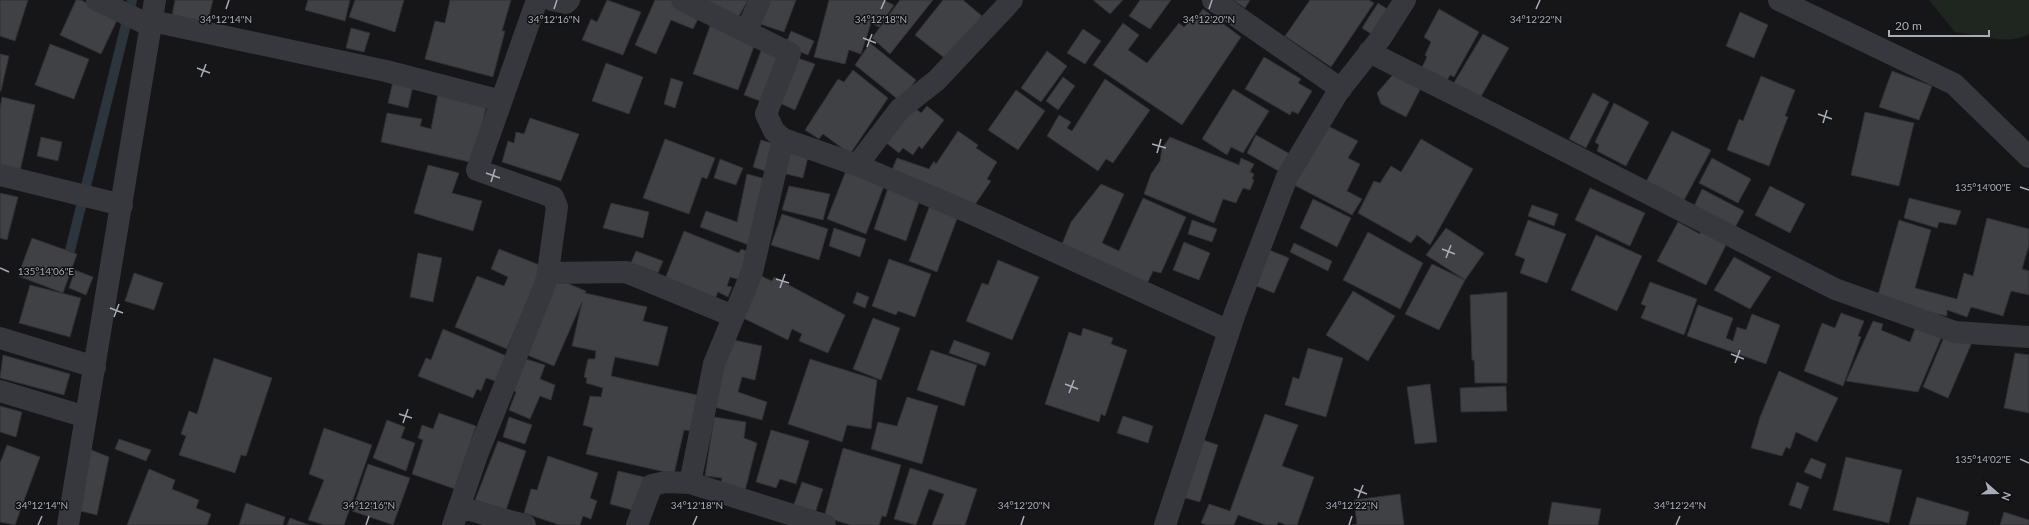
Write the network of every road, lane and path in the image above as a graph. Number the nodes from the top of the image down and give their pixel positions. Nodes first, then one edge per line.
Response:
1 (96, 0) edge
2 (537, 0) edge
3 (552, 0) edge
4 (569, 0) edge
5 (682, 0) edge
6 (760, 0) edge
7 (1012, 0) edge
8 (1213, 0) edge
9 (1405, 0) edge
10 (1779, 0) edge
11 (152, 16) edge
12 (746, 32) junction
13 (1369, 52) junction
14 (1340, 89) junction
15 (501, 101) junction
16 (783, 140) junction
17 (2029, 157) edge
18 (857, 165) junction
19 (0, 175) edge
20 (122, 205) junction
21 (548, 272) junction
22 (733, 316) junction
23 (1229, 331) junction
24 (2029, 337) edge
25 (0, 338) edge
26 (95, 367) junction
27 (0, 391) edge
28 (86, 417) junction
29 (690, 483) junction
30 (456, 516) edge
31 (68, 525) edge
32 (525, 525) edge
33 (637, 525) edge
34 (825, 525) edge
35 (1165, 525) edge

1 - 11 street
2 - 15 street
3 - 4 street
5 - 12 street
6 - 12 street
7 - 18 street
8 - 14 street
9 - 13 street
10 - 17 street
11 - 15 street
11 - 20 street
12 - 16 street
13 - 14 street
13 - 24 street
14 - 23 street
15 - 21 street
16 - 18 street
16 - 22 street
18 - 23 street
19 - 20 street
20 - 26 street
21 - 22 street
21 - 30 street
22 - 29 street
23 - 35 street
25 - 26 street
26 - 28 street
27 - 28 street
28 - 31 street
29 - 33 street
29 - 34 street
30 - 32 street

